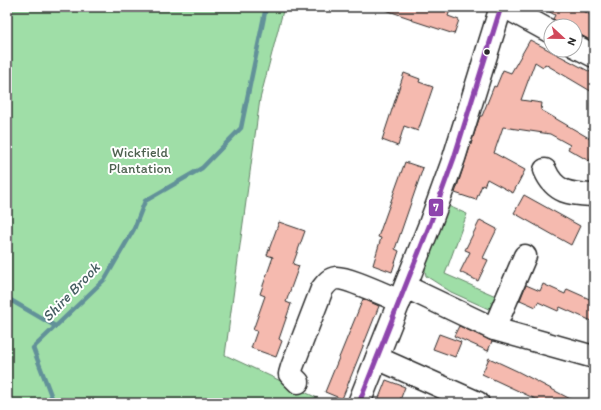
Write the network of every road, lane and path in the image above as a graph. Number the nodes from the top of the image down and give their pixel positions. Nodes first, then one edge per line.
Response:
1 (501, 7) edge
2 (543, 28) edge
3 (583, 50) edge
4 (594, 56) edge
5 (545, 170) dead end
6 (594, 195) edge
7 (525, 256) dead end
8 (403, 294) junction
9 (494, 329) junction
10 (594, 356) edge
11 (377, 358) junction
12 (298, 382) dead end
13 (359, 403) edge
14 (478, 403) edge

1 - 2 street
1 - 8 street
3 - 4 street
5 - 6 street
7 - 9 street
8 - 9 street
8 - 11 street
8 - 12 street
9 - 10 street
11 - 13 street
11 - 14 street

